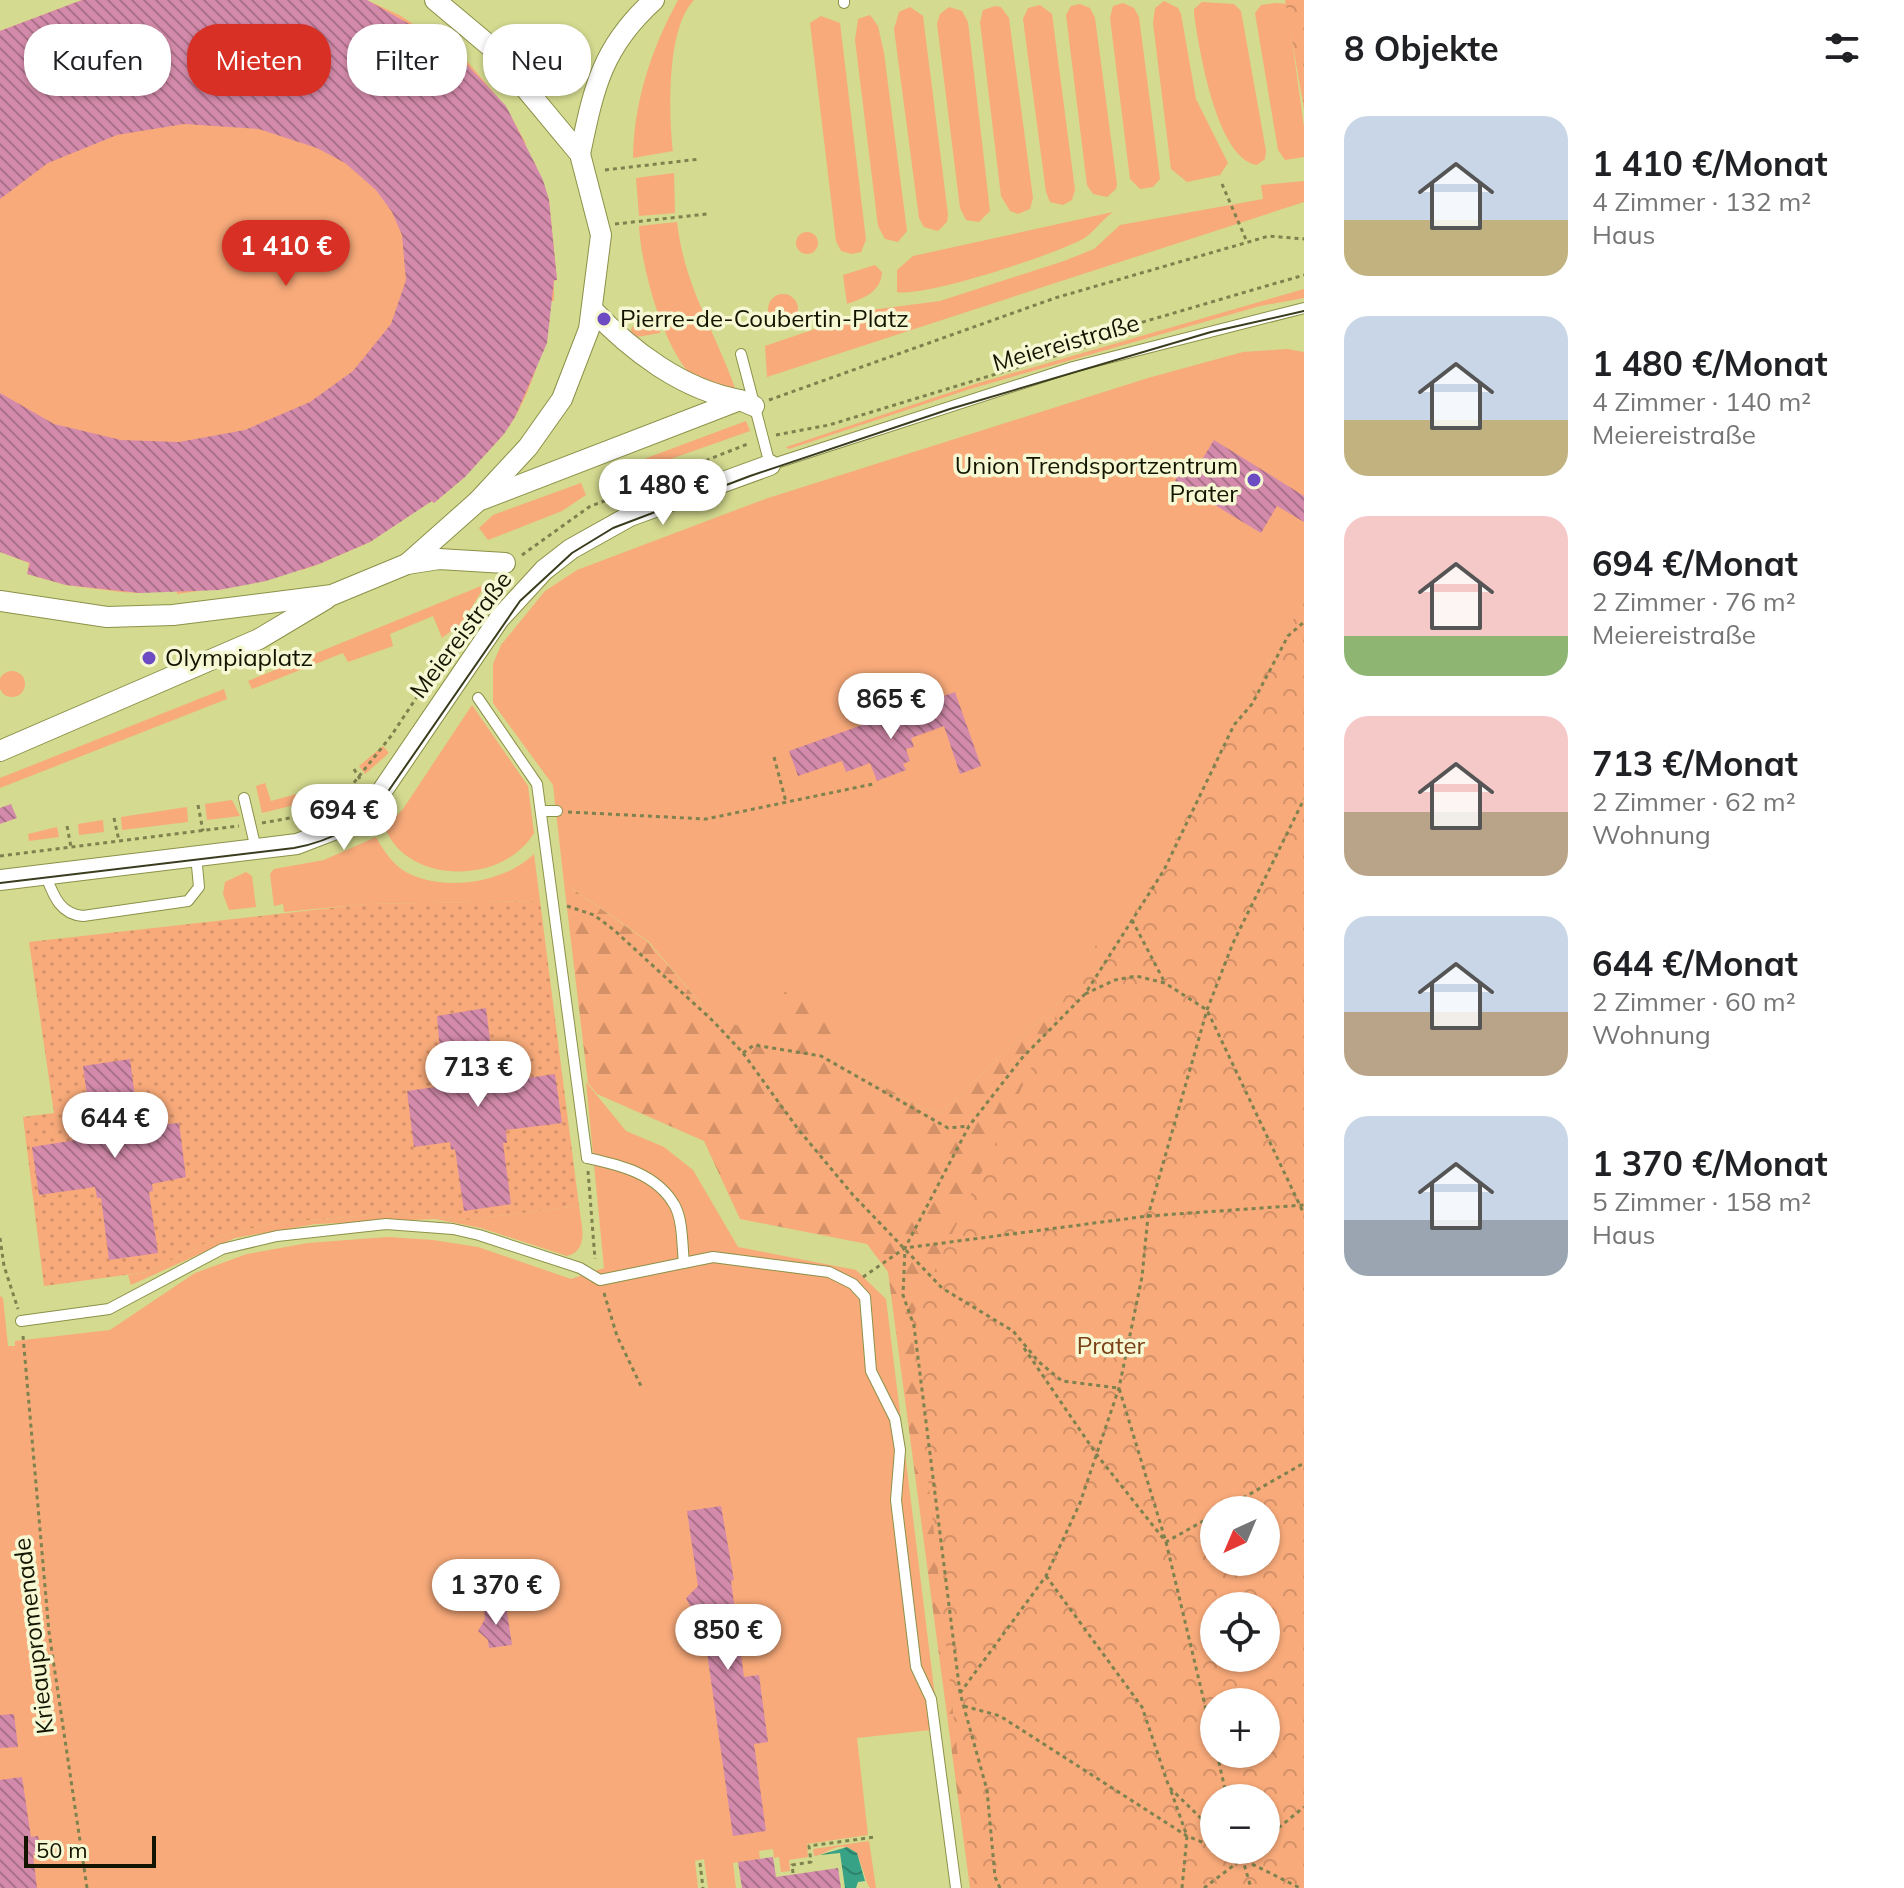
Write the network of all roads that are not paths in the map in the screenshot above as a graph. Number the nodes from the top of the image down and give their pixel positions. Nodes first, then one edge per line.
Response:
1 (435, 0) edge
2 (654, 0) edge
3 (583, 163) junction
4 (1304, 308) edge
5 (592, 309) junction
6 (741, 354) dead end
7 (747, 403) junction
8 (770, 465) junction
9 (478, 501) junction
10 (407, 564) junction
11 (508, 566) road end
12 (332, 595) junction
13 (0, 601) edge
14 (478, 698) dead end
15 (0, 751) edge
16 (244, 798) dead end
17 (541, 811) junction
18 (557, 811) road end
19 (256, 849) junction
20 (196, 855) junction
21 (45, 874) junction
22 (0, 880) edge
23 (684, 1263) junction
24 (21, 1321) road end
25 (956, 1888) edge

1 - 3 street
2 - 3 street
3 - 5 street
4 - 8 lane, Meiereistraße
5 - 7 street
5 - 9 street
6 - 7 lane
7 - 8 lane
7 - 9 street
8 - 19 street, Meiereistraße
9 - 10 street
10 - 11 street
10 - 12 street
12 - 13 street
12 - 15 street
14 - 17 lane
16 - 19 lane
17 - 18 lane
17 - 23 lane
19 - 20 street, Meiereistraße
20 - 21 street, Meiereistraße
20 - 21 lane
21 - 22 street, Meiereistraße
23 - 24 lane
23 - 25 lane

